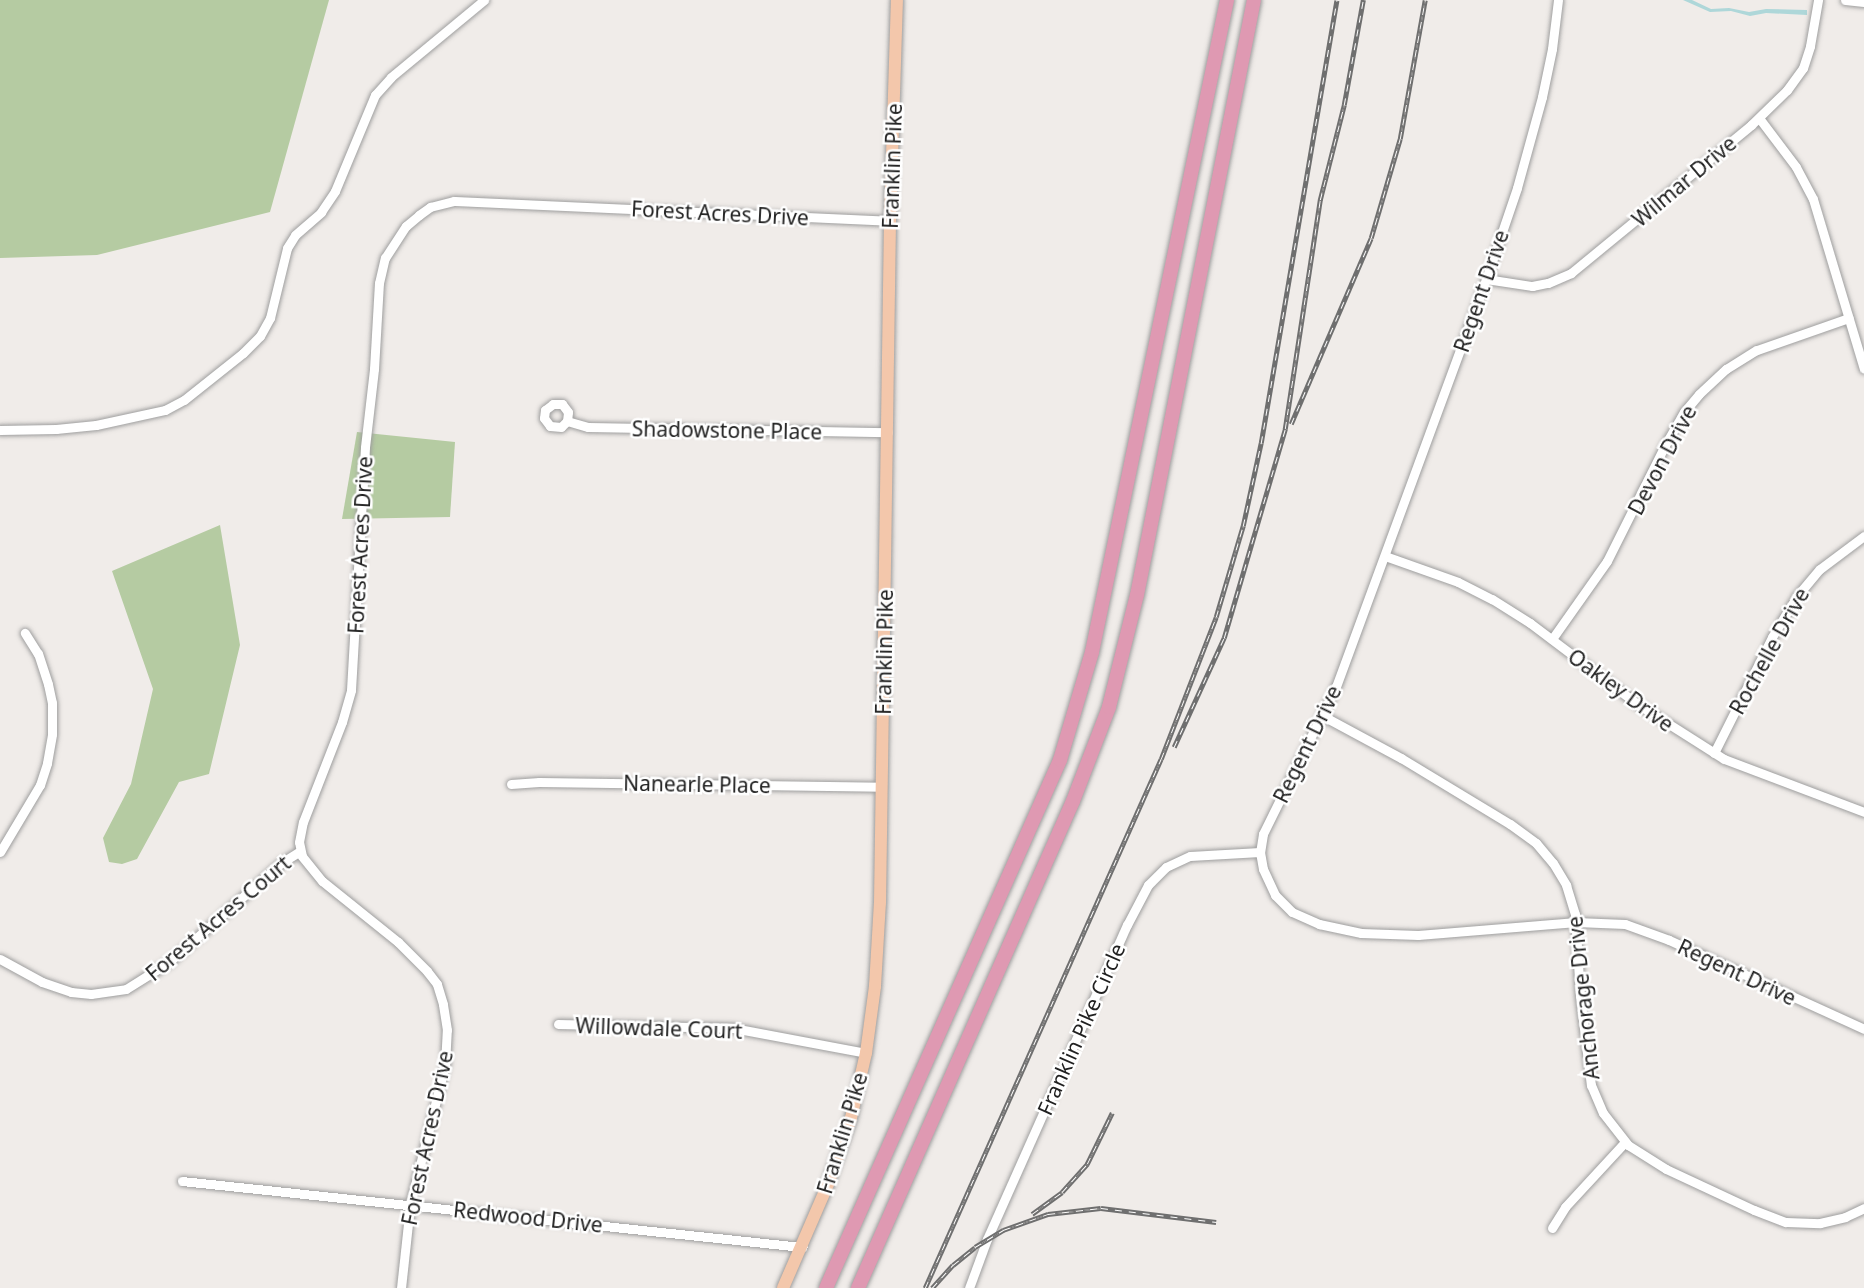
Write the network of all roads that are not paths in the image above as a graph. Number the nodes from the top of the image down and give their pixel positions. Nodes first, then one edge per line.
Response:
1 (484, 0) edge
2 (897, 0) edge
3 (1227, 0) edge
4 (1254, 0) edge
5 (1558, 0) edge
6 (1818, 0) edge
7 (1845, 0) edge
8 (1864, 2) edge
9 (1759, 118) junction
10 (890, 221) junction
11 (1486, 279) junction
12 (1849, 318) junction
13 (1864, 369) edge
14 (567, 421) dead end
15 (0, 430) edge
16 (888, 432) junction
17 (1864, 536) edge
18 (1385, 556) junction
19 (24, 633) dead end
20 (1551, 639) junction
21 (1323, 716) junction
22 (1714, 753) junction
23 (511, 784) dead end
24 (882, 787) junction
25 (1864, 812) edge
26 (300, 851) junction
27 (0, 852) edge
28 (1260, 852) junction
29 (1575, 922) junction
30 (0, 959) edge
31 (558, 1024) dead end
32 (1864, 1029) edge
33 (866, 1053) junction
34 (1626, 1142) junction
35 (182, 1181) dead end
36 (410, 1205) junction
37 (1864, 1208) edge
38 (1552, 1228) dead end
39 (802, 1247) junction
40 (401, 1288) edge
41 (783, 1288) edge
42 (826, 1288) edge
43 (858, 1288) edge
44 (969, 1288) edge

1 - 15 street
2 - 10 main road, Franklin Pike
3 - 42 highway
4 - 43 highway
5 - 11 street, Regent Drive
6 - 9 street, Wilmar Drive
7 - 8 street
9 - 11 street, Wilmar Drive
9 - 12 street
10 - 16 main road, Franklin Pike
10 - 26 street, Forest Acres Drive
11 - 18 street, Regent Drive
12 - 13 street
12 - 20 street, Devon Drive
14 - 16 street, Shadowstone Place
16 - 24 main road, Franklin Pike
17 - 22 street, Rochelle Drive
18 - 20 street, Oakley Drive
18 - 21 street, Regent Drive
19 - 27 street
20 - 22 street, Oakley Drive
21 - 28 street, Regent Drive
21 - 29 street, Anchorage Drive
22 - 25 street, Oakley Drive
23 - 24 street, Nanearle Place
24 - 33 main road, Franklin Pike
26 - 30 street, Forest Acres Court
26 - 36 street, Forest Acres Drive
28 - 29 street, Regent Drive
28 - 44 street, Franklin Pike Circle
29 - 32 street, Regent Drive
29 - 34 street, Anchorage Drive
31 - 33 street, Willowdale Court
33 - 39 main road, Franklin Pike
34 - 37 street, Anchorage Drive
34 - 38 street
35 - 36 street, Redwood Drive
36 - 39 street, Redwood Drive
36 - 40 street, Forest Acres Drive
39 - 41 main road, Franklin Pike

